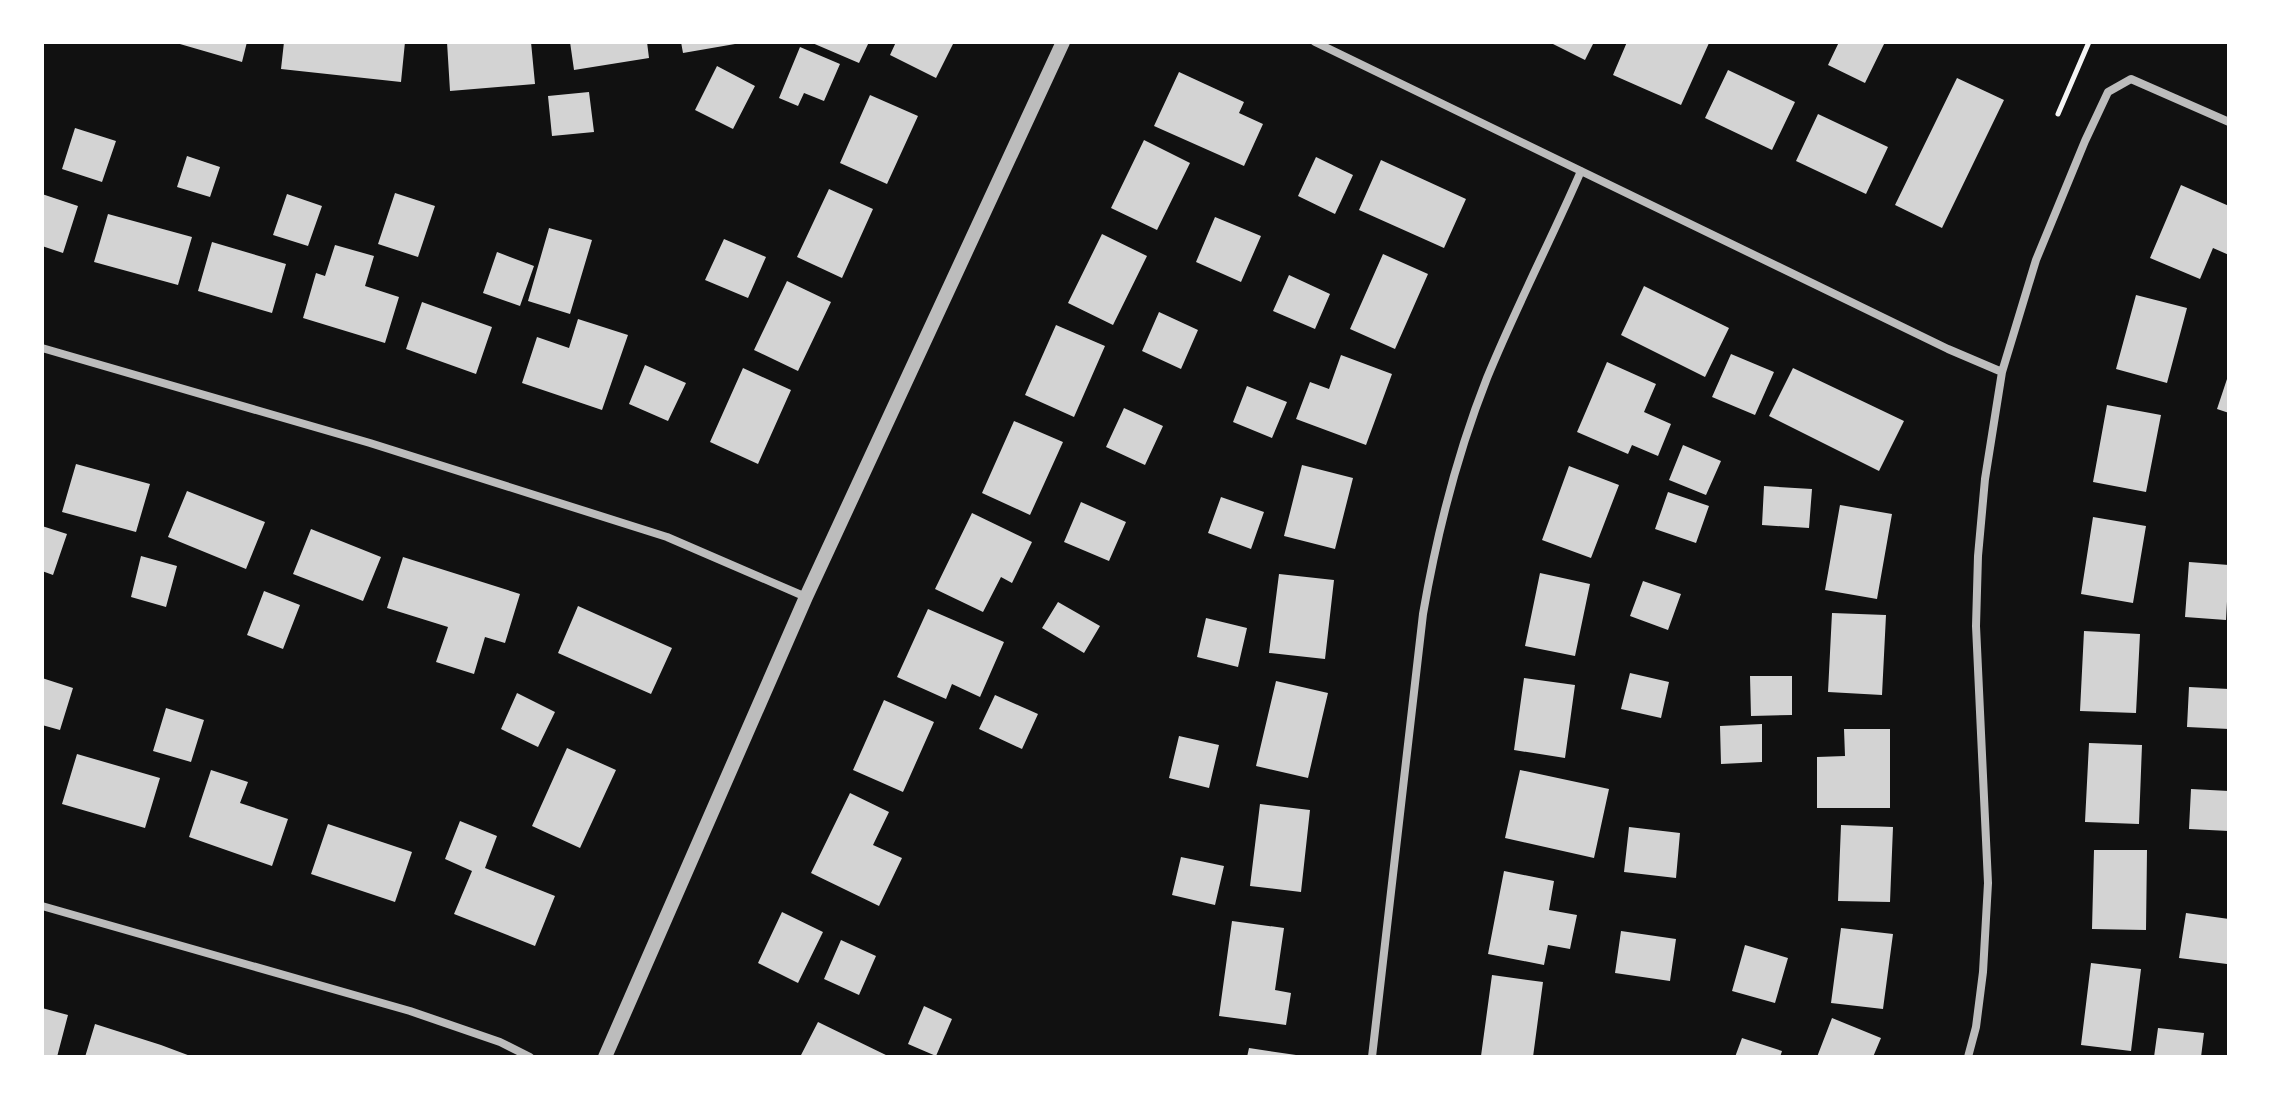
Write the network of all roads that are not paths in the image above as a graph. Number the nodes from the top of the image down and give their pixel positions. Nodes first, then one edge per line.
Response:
1 (1063, 42) edge
2 (1315, 42) edge
3 (2229, 122) edge
4 (1581, 171) junction
5 (42, 348) edge
6 (2002, 372) junction
7 (806, 597) junction
8 (42, 906) edge
9 (530, 1057) edge
10 (605, 1057) edge
11 (1372, 1057) edge
12 (1968, 1057) edge

1 - 7 street
2 - 4 street
3 - 6 street
4 - 6 street
4 - 11 street
5 - 7 street
6 - 12 street
7 - 10 street
8 - 9 street

